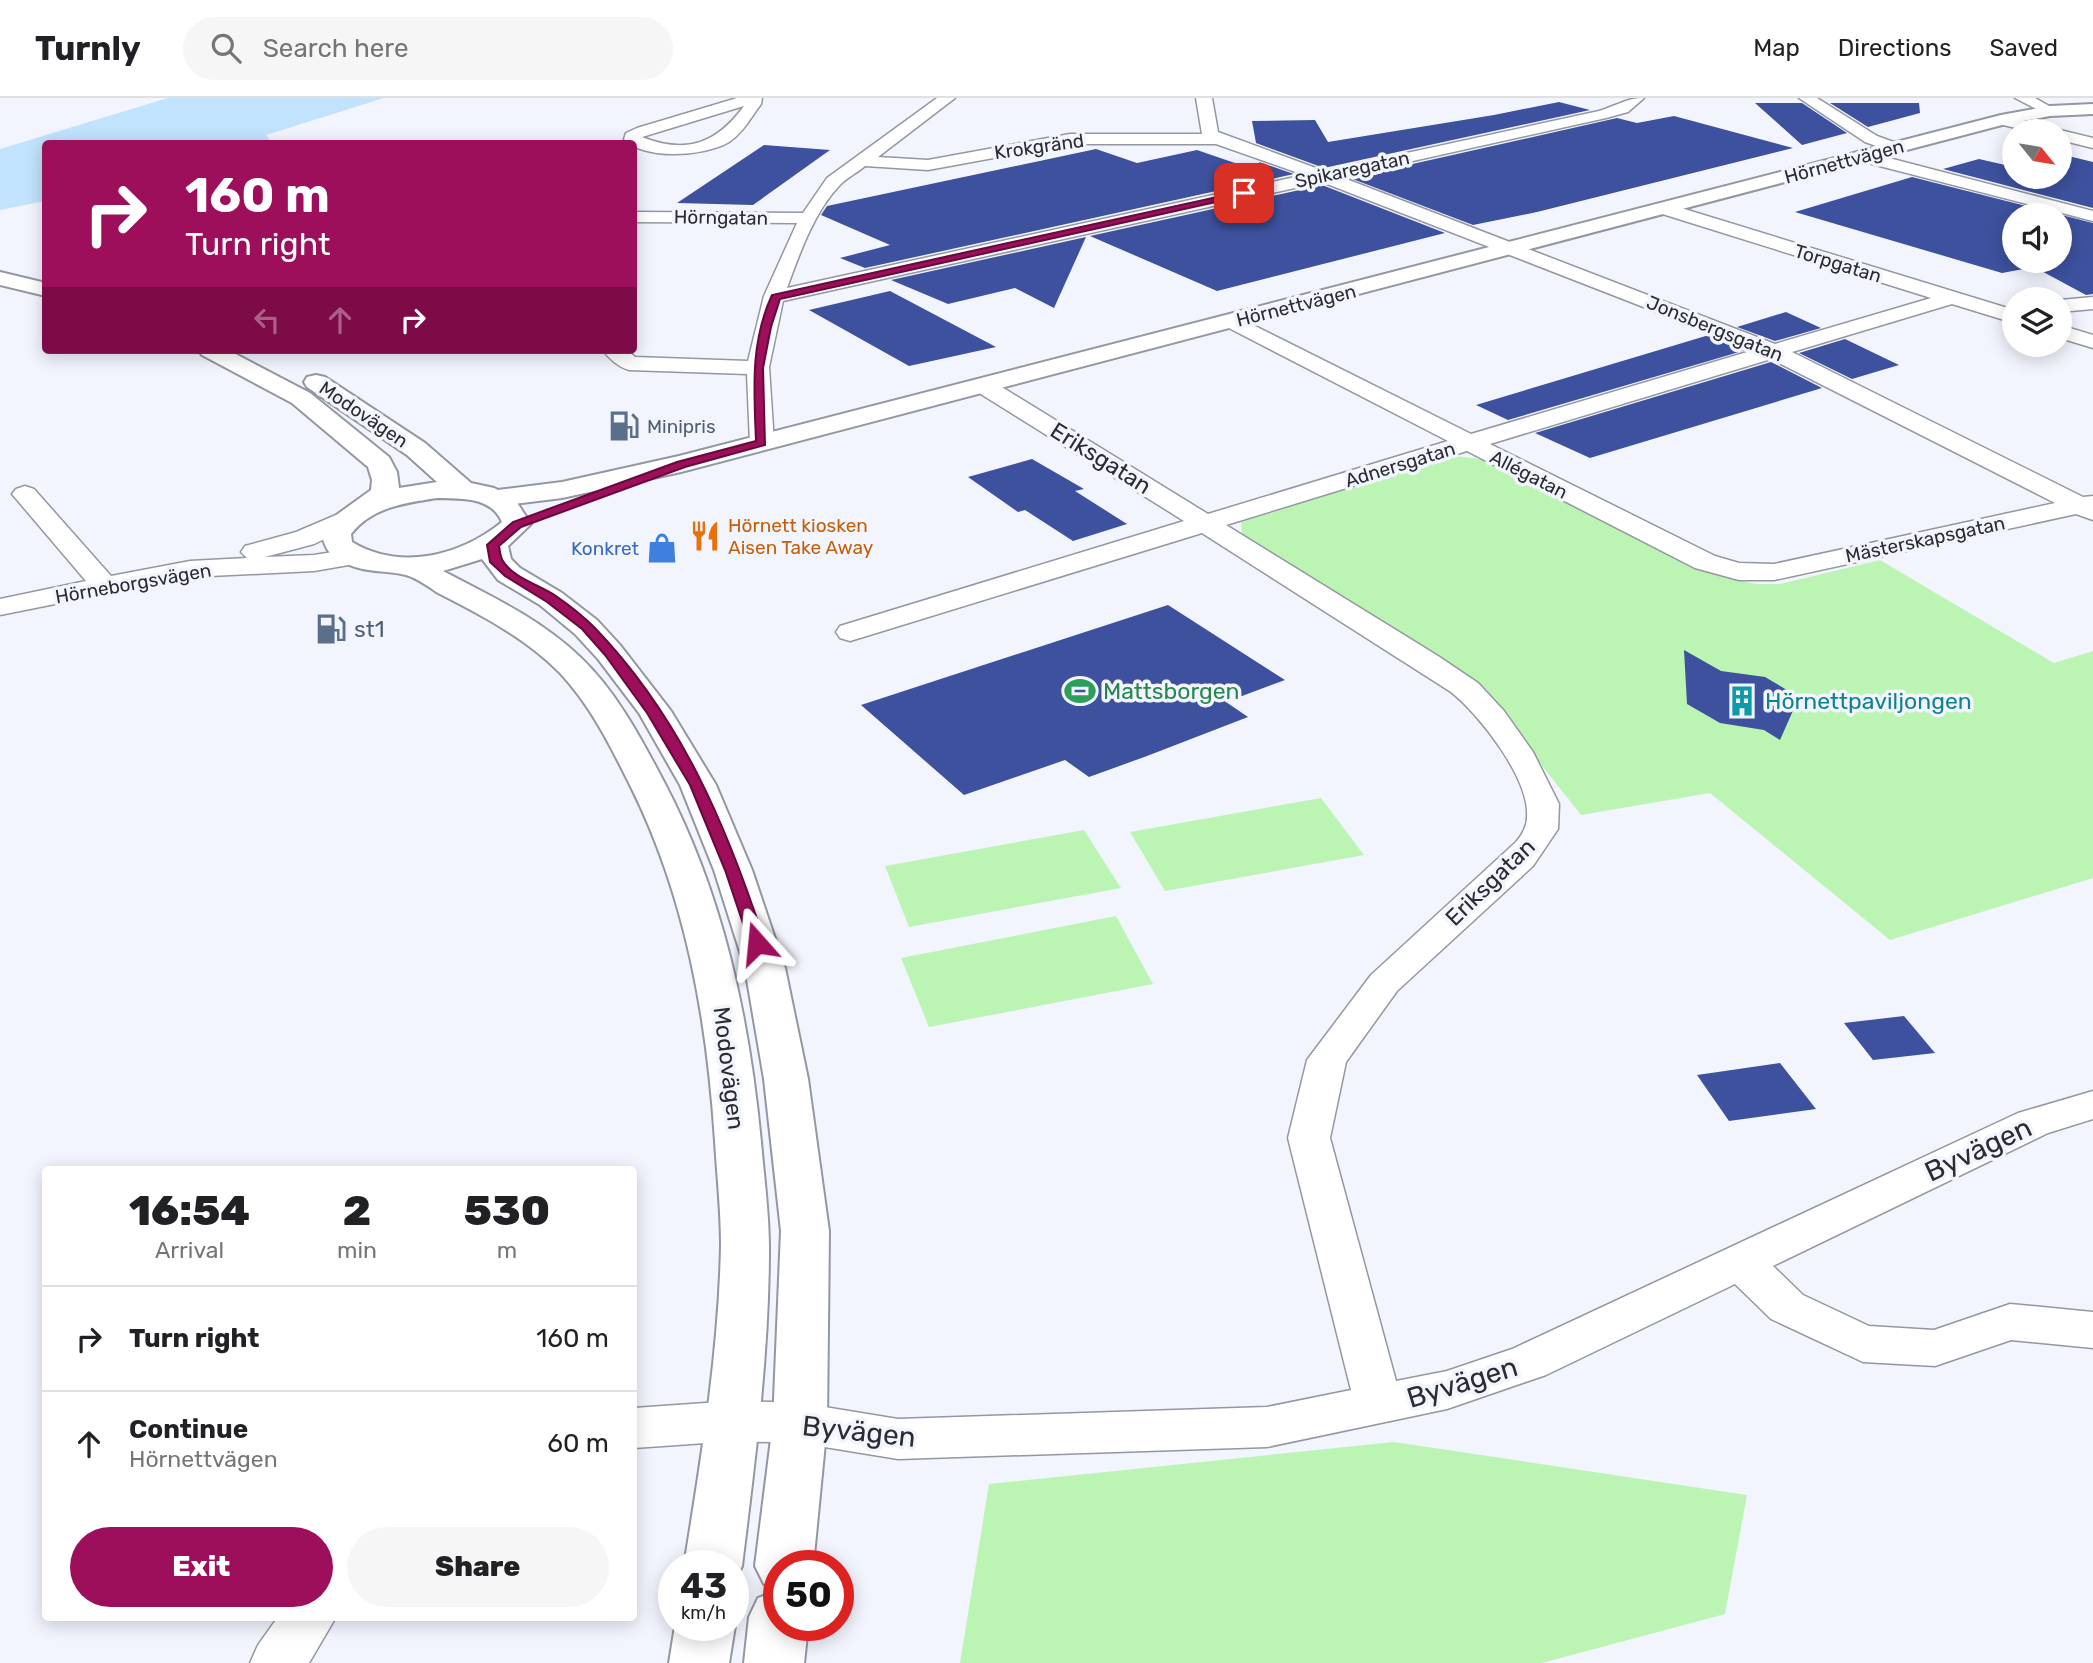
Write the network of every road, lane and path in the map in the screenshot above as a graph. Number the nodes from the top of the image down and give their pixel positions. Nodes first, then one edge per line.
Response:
1 (947, 98) edge
2 (1204, 98) edge
3 (1636, 98) edge
4 (1807, 98) edge
5 (2023, 98) edge
6 (752, 99) edge
7 (2093, 109) edge
8 (2046, 119) edge
9 (2056, 119) edge
10 (2002, 120) edge
11 (2072, 138) edge
12 (1218, 139) junction
13 (635, 140) edge
14 (637, 140) edge
15 (2093, 143) edge
16 (1893, 147) junction
17 (1862, 156) junction
18 (862, 161) junction
19 (1322, 176) junction
20 (1662, 208) junction
21 (2093, 216) edge
22 (637, 217) edge
23 (809, 218) junction
24 (1511, 249) junction
25 (0, 264) edge
26 (42, 275) edge
27 (0, 278) edge
28 (42, 289) edge
29 (776, 297) junction
30 (1951, 298) junction
31 (2093, 303) edge
32 (2072, 305) edge
33 (2002, 312) edge
34 (1230, 321) junction
35 (2072, 335) edge
36 (2093, 342) edge
37 (1774, 351) junction
38 (218, 354) edge
39 (264, 354) edge
40 (619, 354) edge
41 (758, 368) junction
42 (984, 386) junction
43 (762, 443) junction
44 (1467, 443) junction
45 (681, 464) junction
46 (463, 491) junction
47 (25, 494) dead end
48 (497, 498) junction
49 (2089, 507) edge
50 (353, 514) junction
51 (1207, 524) junction
52 (505, 534) junction
53 (351, 557) junction
54 (412, 566) junction
55 (190, 569) junction
56 (1757, 574) joint
57 (105, 586) junction
58 (0, 607) edge
59 (850, 632) dead end
60 (2093, 1105) edge
61 (1739, 1261) junction
62 (2093, 1331) edge
63 (1379, 1406) junction
64 (771, 1423) junction
65 (637, 1428) edge
66 (719, 1550) edge
67 (783, 1550) edge
68 (306, 1621) edge
69 (703, 1641) edge
70 (776, 1641) edge
71 (277, 1663) edge
72 (699, 1663) edge
73 (774, 1663) edge

1 - 18 street
2 - 12 street
3 - 19 street, Spikaregatan
4 - 16 street
5 - 8 street
6 - 13 street
6 - 14 street
7 - 9 main road, Hörnettvägen
10 - 16 main road, Hörnettvägen
11 - 15 street
12 - 18 street, Krokgränd
12 - 19 street, Krokgränd
16 - 17 main road, Hörnettvägen
17 - 20 main road, Hörnettvägen
17 - 21 street
18 - 23 street
19 - 24 street, Jonsbergsgatan
19 - 29 street, Spikaregatan
20 - 24 main road, Hörnettvägen
20 - 30 street, Torpgatan
22 - 23 street, Hörngatan
23 - 29 street
24 - 34 main road, Hörnettvägen
24 - 37 street, Jonsbergsgatan
25 - 26 main road
27 - 28 main road
29 - 41 street
30 - 33 street, Torpgatan
30 - 37 street, Adnersgatan
31 - 32 street
34 - 42 main road, Hörnettvägen
34 - 44 street, Allégatan
35 - 36 street
37 - 44 street, Adnersgatan
37 - 49 street, Jonsbergsgatan
38 - 50 main road, Modovägen
39 - 46 main road, Modovägen
40 - 41 street
41 - 43 street
42 - 43 main road, Hörnettvägen
42 - 51 street, Eriksgatan
43 - 45 main road, Hörnettvägen
44 - 51 street, Adnersgatan
44 - 56 street, Allégatan
45 - 48 main road, Hörnettvägen
45 - 52 main road
46 - 48 main road, Hörnettvägen
46 - 50 main road, Hörnettvägen
47 - 57 street
48 - 52 main road, Modovägen
49 - 56 street, Mästerskapsgatan
50 - 53 main road
50 - 55 street
51 - 59 street, Adnersgatan
51 - 63 street, Eriksgatan
52 - 54 main road
52 - 64 main road, Modovägen
53 - 54 main road
53 - 55 street, Hörneborgsvägen
54 - 64 main road, Modovägen
55 - 57 street, Hörneborgsvägen
57 - 58 street, Hörneborgsvägen
60 - 61 street, Byvägen
61 - 62 street
61 - 63 street, Byvägen
63 - 64 street, Byvägen
64 - 65 street, Byvägen
64 - 66 main road, Modovägen
64 - 67 main road, Modovägen
68 - 71 street
69 - 72 main road
70 - 73 main road

